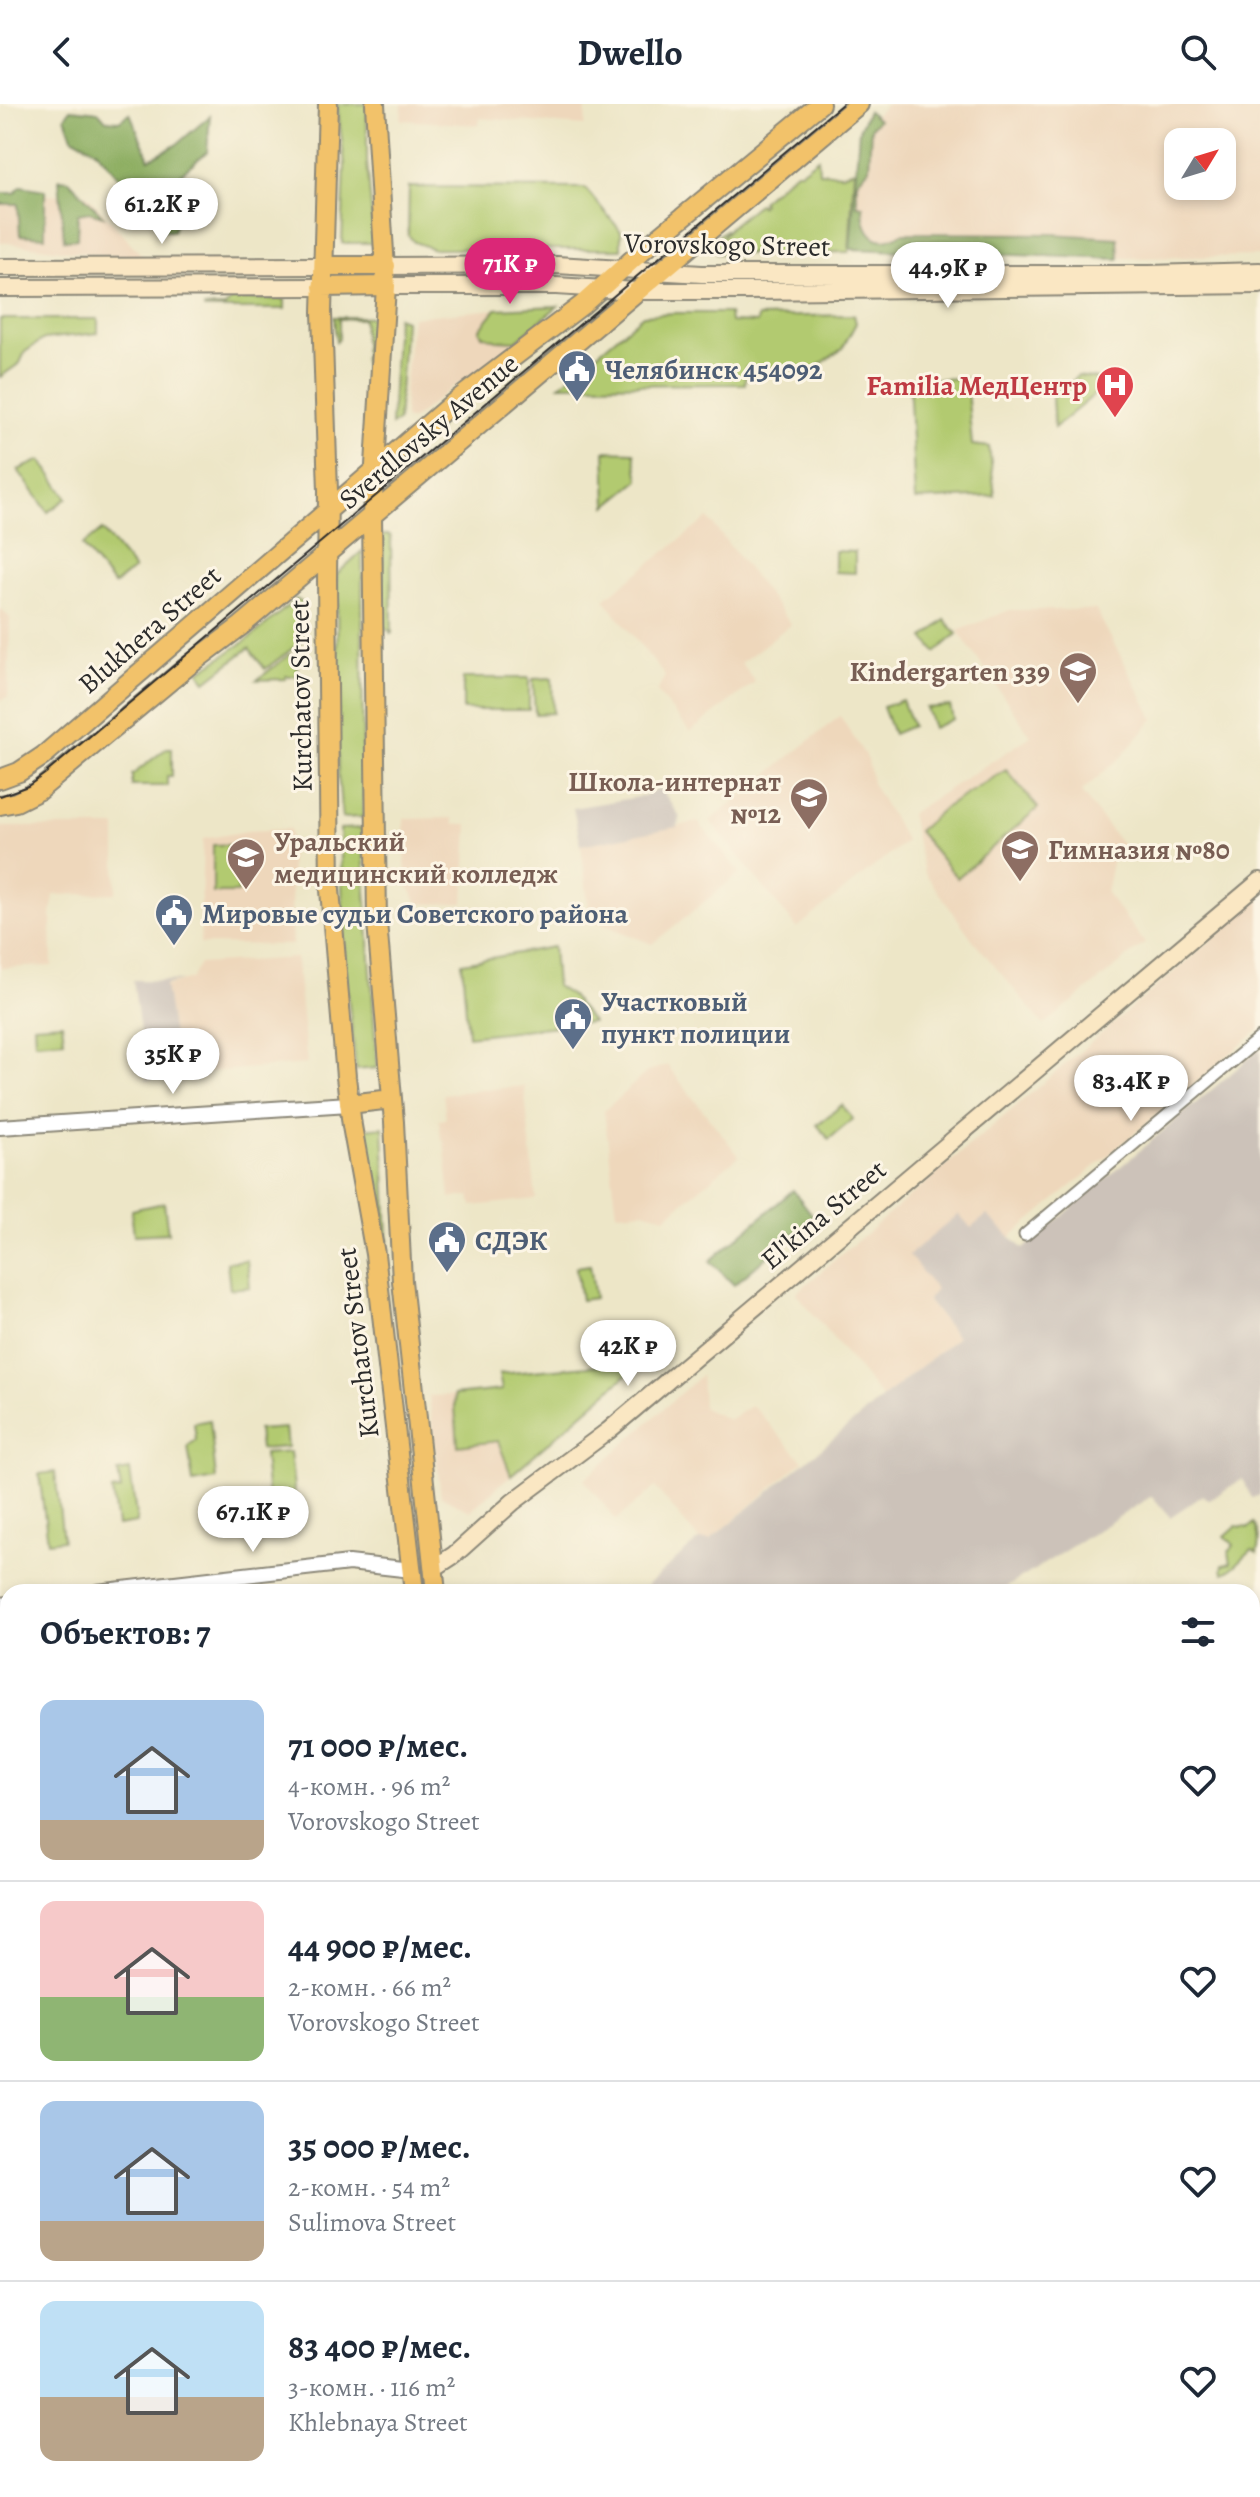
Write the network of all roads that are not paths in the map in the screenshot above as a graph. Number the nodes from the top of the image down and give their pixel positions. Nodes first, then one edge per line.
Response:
1 (328, 104) edge
2 (375, 104) edge
3 (820, 104) edge
4 (859, 104) edge
5 (325, 266) junction
6 (386, 266) junction
7 (0, 267) edge
8 (621, 271) junction
9 (1260, 271) edge
10 (657, 273) junction
11 (1260, 285) edge
12 (386, 286) junction
13 (322, 287) junction
14 (0, 288) edge
15 (601, 288) junction
16 (636, 291) junction
17 (375, 471) junction
18 (328, 512) junction
19 (372, 514) junction
20 (327, 554) junction
21 (0, 779) edge
22 (0, 805) edge
23 (1260, 881) edge
24 (1260, 1038) edge
25 (392, 1099) junction
26 (349, 1104) junction
27 (0, 1127) edge
28 (1025, 1235) dead end
29 (434, 1568) junction
30 (412, 1570) junction
31 (167, 1584) edge
32 (413, 1584) edge
33 (435, 1584) edge

1 - 5 main road, Kurchatov Street
2 - 6 main road, Kurchatov Street
3 - 8 main road, Sverdlovsky Avenue
4 - 10 main road, Sverdlovsky Avenue
5 - 6 main road, Vorovskogo Street
5 - 7 main road, Vorovskogo Street
5 - 13 main road, Kurchatov Street
6 - 8 main road, Vorovskogo Street
6 - 12 main road, Kurchatov Street
8 - 10 main road, Vorovskogo Street
8 - 15 main road, Sverdlovsky Avenue
9 - 10 main road, Vorovskogo Street
10 - 16 main road, Sverdlovsky Avenue
11 - 16 main road, Vorovskogo Street
12 - 13 main road, Vorovskogo Street
12 - 15 main road, Vorovskogo Street
12 - 17 main road, Kurchatov Street
13 - 14 main road, Vorovskogo Street
13 - 18 main road, Kurchatov Street
15 - 16 main road, Vorovskogo Street
15 - 17 main road, Sverdlovsky Avenue
16 - 19 main road, Sverdlovsky Avenue
17 - 18 main road, Sverdlovsky Avenue
17 - 19 main road, Kurchatov Street
18 - 20 main road, Kurchatov Street
18 - 21 main road, Blukhera Street
19 - 20 main road, Sverdlovsky Avenue
19 - 25 main road, Kurchatov Street
20 - 22 main road, Blukhera Street
20 - 26 main road, Kurchatov Street
23 - 29 main road, El'kina Street
24 - 28 street
25 - 26 main road
25 - 29 main road, Kurchatov Street
26 - 27 street
26 - 30 main road, Kurchatov Street
29 - 30 main road
29 - 33 main road, Kurchatov Street
30 - 31 street
30 - 32 main road, Kurchatov Street

